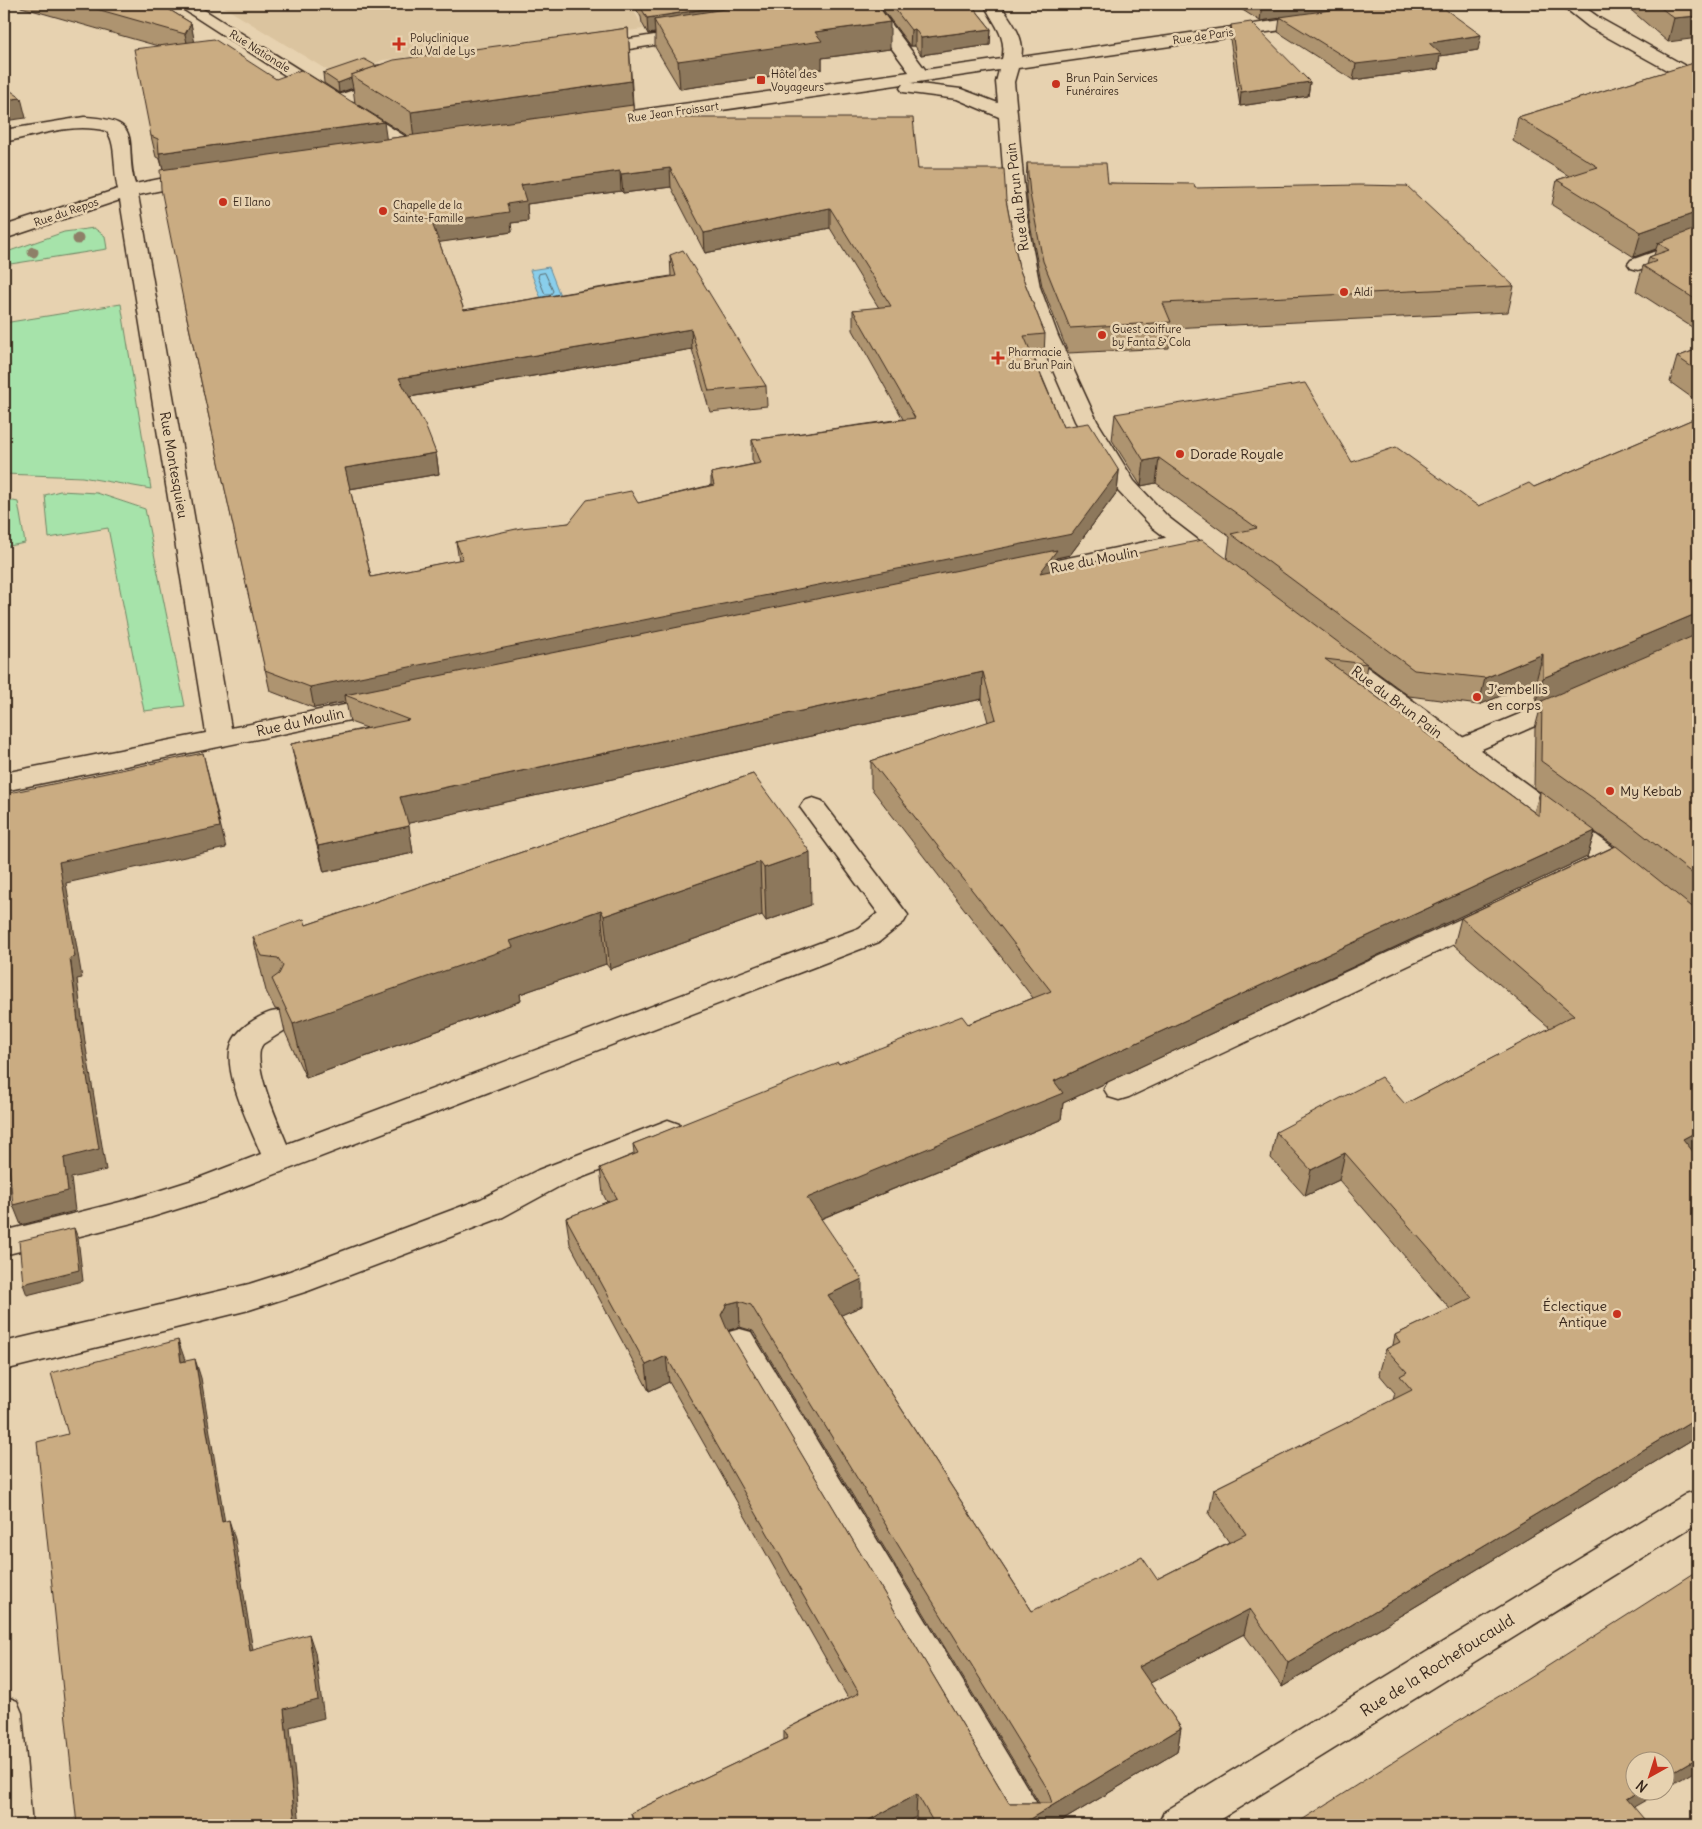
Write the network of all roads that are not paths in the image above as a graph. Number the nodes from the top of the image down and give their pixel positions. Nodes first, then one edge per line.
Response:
1 (184, 4) edge
2 (992, 4) edge
3 (1569, 4) edge
4 (878, 5) edge
5 (820, 14) edge
6 (1338, 17) edge
7 (714, 31) edge
8 (578, 52) edge
9 (1010, 62) junction
10 (921, 76) junction
11 (403, 80) edge
12 (1698, 80) edge
13 (842, 87) junction
14 (338, 101) junction
15 (1008, 114) junction
16 (584, 124) edge
17 (4, 136) edge
18 (448, 143) edge
19 (411, 148) junction
20 (384, 151) edge
21 (215, 175) edge
22 (128, 191) junction
23 (4, 234) edge
24 (1698, 242) edge
25 (1638, 264) edge
26 (1184, 541) junction
27 (1231, 576) edge
28 (994, 580) edge
29 (1316, 640) edge
30 (1589, 692) edge
31 (402, 701) edge
32 (220, 738) junction
33 (1459, 749) junction
34 (4, 782) edge
35 (813, 807) dead end
36 (1610, 858) junction
37 (1584, 870) edge
38 (1646, 887) edge
39 (1518, 902) edge
40 (280, 1020) edge
41 (1120, 1089) dead end
42 (698, 1121) edge
43 (279, 1160) junction
44 (4, 1243) edge
45 (740, 1342) dead end
46 (4, 1356) edge
47 (1698, 1506) edge
48 (4, 1713) edge
49 (13, 1825) edge
50 (1029, 1825) edge
51 (1177, 1825) edge

1 - 14 main road, Rue Nationale
2 - 9 main road, Rue du Brun Pain
3 - 12 main road
4 - 5 main road
4 - 10 main road
6 - 9 main road, Rue de Paris
7 - 8 main road
9 - 10 main road, Rue Jean Froissart
9 - 15 main road, Rue du Brun Pain
10 - 13 main road, Rue Jean Froissart
11 - 14 main road
13 - 15 main road
13 - 16 main road, Rue Jean Froissart
14 - 19 main road, Rue Nationale
15 - 26 main road, Rue du Brun Pain
17 - 22 main road, Rue Montesquieu
18 - 19 main road
19 - 20 main road
21 - 22 main road
22 - 23 main road, Rue du Repos
22 - 32 main road, Rue Montesquieu
24 - 25 main road
26 - 27 main road, Rue du Brun Pain
26 - 28 main road, Rue du Moulin
29 - 33 main road, Rue du Brun Pain
30 - 33 main road
31 - 32 main road, Rue du Moulin
32 - 34 main road, Rue du Moulin
33 - 36 main road, Rue du Brun Pain
35 - 43 main road
36 - 37 main road
36 - 38 main road, Rue du Brun Pain
39 - 41 main road
40 - 43 main road
42 - 46 main road
43 - 44 main road
45 - 50 main road
47 - 51 main road, Rue de la Rochefoucauld
48 - 49 main road

